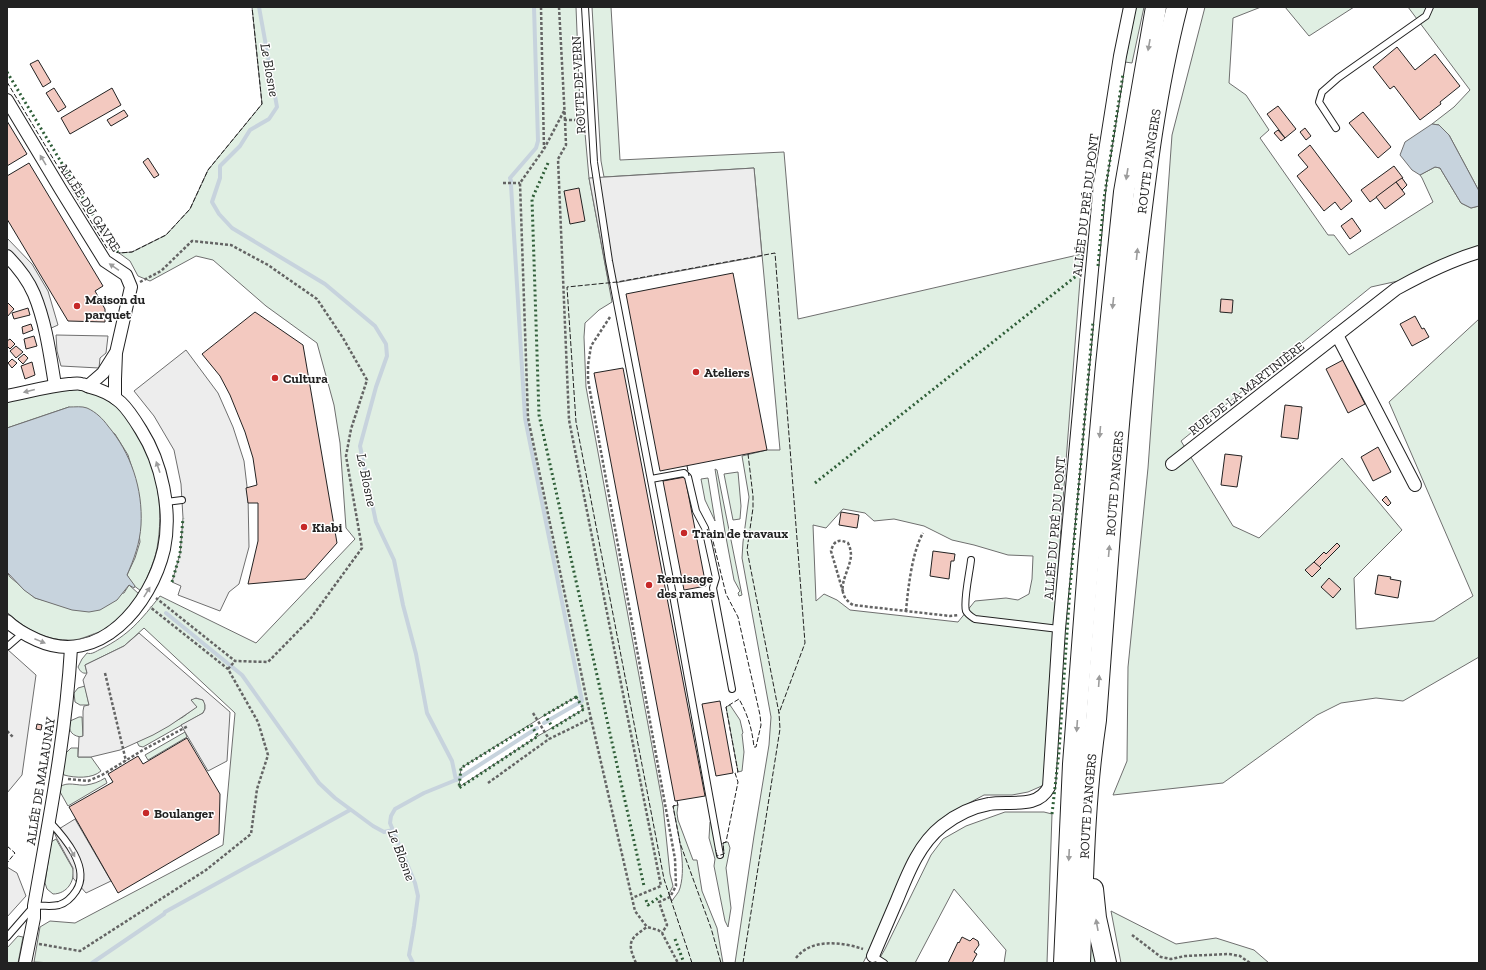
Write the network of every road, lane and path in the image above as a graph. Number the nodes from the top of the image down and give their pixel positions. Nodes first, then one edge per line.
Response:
1 (541, 7) edge
2 (559, 7) edge
3 (585, 7) edge
4 (1130, 7) edge
5 (1156, 7) edge
6 (1177, 7) edge
7 (1430, 7) edge
8 (7, 100) edge
9 (564, 111) junction
10 (591, 119) junction
11 (565, 120) junction
12 (1336, 128) dead end
13 (544, 149) junction
14 (503, 183) dead end
15 (520, 183) junction
16 (1479, 252) edge
17 (7, 256) edge
18 (131, 287) junction
19 (618, 304) junction
20 (1337, 335) junction
21 (116, 353) junction
22 (55, 385) junction
23 (88, 386) junction
24 (7, 396) edge
25 (115, 398) junction
26 (1172, 464) dead end
27 (651, 478) junction
28 (1415, 485) dead end
29 (182, 500) dead end
30 (166, 502) junction
31 (923, 533) dead end
32 (971, 560) dead end
33 (842, 592) junction
34 (145, 596) junction
35 (906, 611) junction
36 (966, 612) junction
37 (7, 620) edge
38 (1059, 629) junction
39 (23, 633) junction
40 (8, 646) edge
41 (71, 648) junction
42 (234, 661) junction
43 (228, 668) junction
44 (105, 673) dead end
45 (732, 689) dead end
46 (532, 713) dead end
47 (592, 718) junction
48 (1096, 720) junction
49 (188, 726) dead end
50 (7, 731) edge
51 (14, 738) dead end
52 (549, 739) junction
53 (126, 761) junction
54 (56, 778) junction
55 (488, 783) dead end
56 (49, 821) junction
57 (720, 855) dead end
58 (632, 898) junction
59 (34, 912) junction
60 (647, 928) junction
61 (662, 933) junction
62 (1132, 935) dead end
63 (7, 937) edge
64 (29, 942) junction
65 (873, 956) junction
66 (796, 958) dead end
67 (25, 963) edge
68 (636, 963) edge
69 (678, 963) edge
70 (884, 963) edge
71 (1064, 963) edge
72 (1080, 963) edge
73 (1106, 963) edge
74 (1250, 963) edge

1 - 13 path
2 - 9 path
3 - 10 lane, ROUTE DE VERN
4 - 38 street, ALLÉE DU PRÉ DU PONT
5 -> 71 highway, ROUTE D'ANGERS
48 -> 6 highway, ROUTE D'ANGERS
7 - 12 lane
18 -> 8 street, ALLÉE DU GAVRE
9 - 11 path
9 - 13 path
10 - 11 path
10 - 19 lane, ROUTE DE VERN
11 - 58 path
13 - 15 path
14 - 15 path
15 - 47 path
16 - 20 street, RUE DE LA MARTINIÈRE
17 - 22 street
18 - 21 street
18 - 42 path
19 - 27 lane, ROUTE DE VERN
19 - 61 path
20 - 26 street, RUE DE LA MARTINIÈRE
20 - 28 street
21 - 23 street
21 - 25 street
22 - 23 street
22 -> 24 street
23 - 25 street
30 -> 25 street
27 - 45 lane
27 - 57 lane, ROUTE DE VERN
29 - 30 lane
34 -> 30 street
31 - 35 path
32 - 36 lane
33 - 33 path
33 - 35 path
34 - 41 street
34 - 42 path
34 - 43 path
35 - 36 path
36 - 38 lane
37 - 39 street
38 - 65 street, ALLÉE DU PRÉ DU PONT
39 - 40 lane
39 -> 41 street
41 - 54 street, ALLÉE DE MALAUNAY
42 - 43 path
43 - 64 path
44 - 53 path
46 - 52 path
47 - 52 path
47 - 58 path
48 - 72 highway, ROUTE D'ANGERS
73 -> 48 highway
49 - 53 path
50 - 51 path
52 - 55 path
53 - 54 path
54 - 56 street, ALLÉE DE MALAUNAY
56 - 59 street, ALLÉE DE MALAUNAY
56 -> 59 lane
58 - 60 path
59 - 63 lane
59 - 64 street, ALLÉE DE MALAUNAY
60 - 61 path
60 - 68 path
61 - 69 path
62 - 74 path
64 - 67 street, ALLÉE DE MALAUNAY
65 - 66 path
65 - 70 lane

